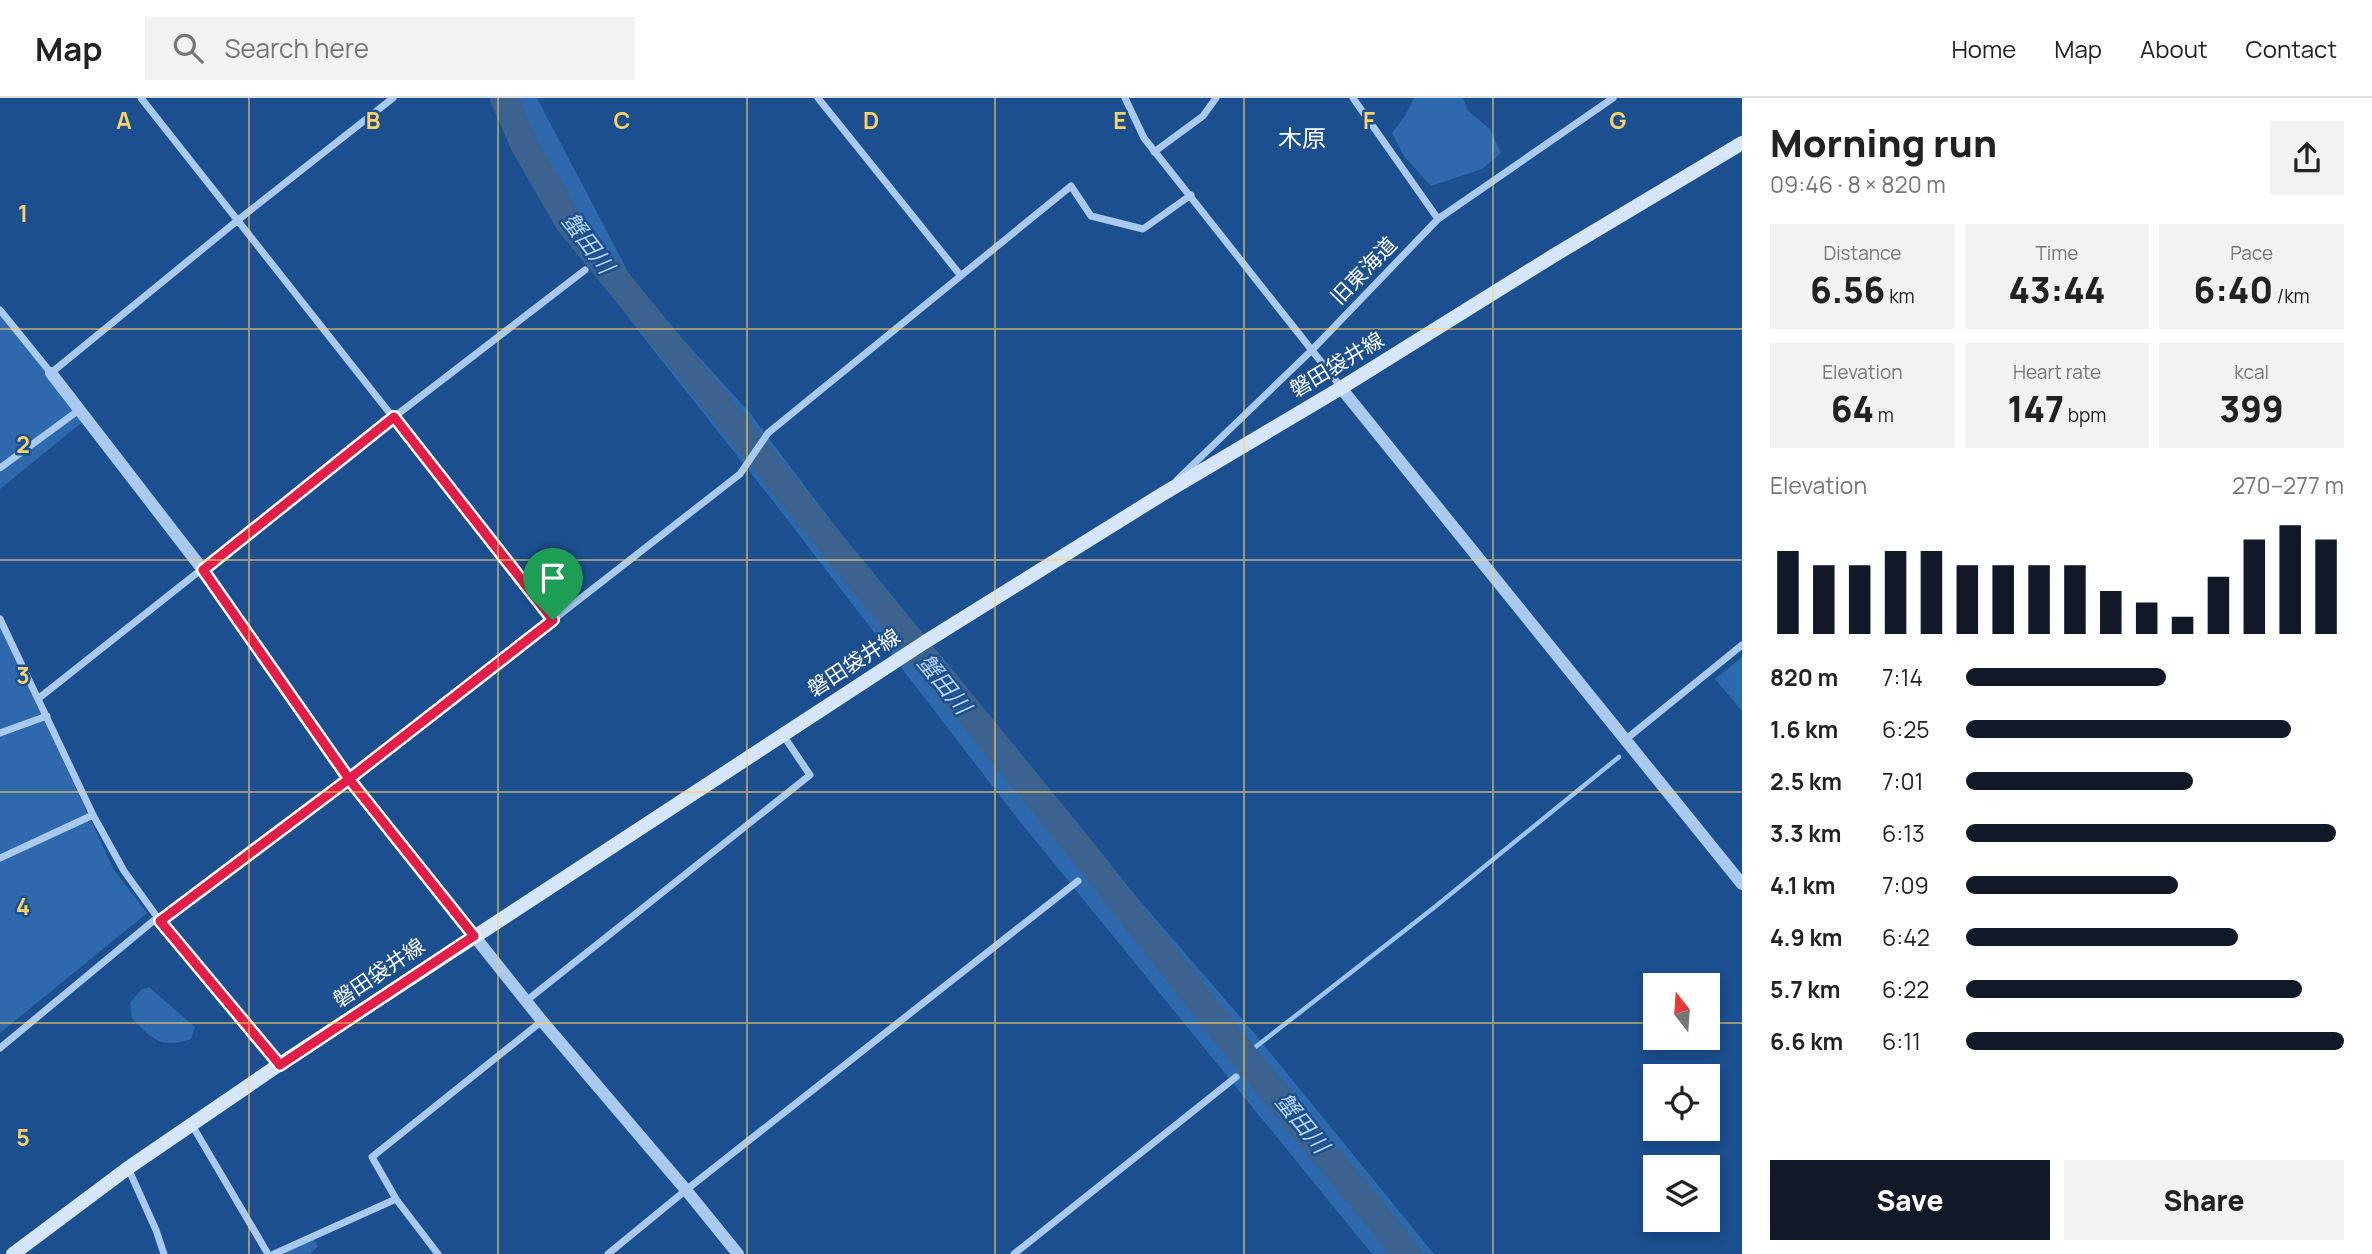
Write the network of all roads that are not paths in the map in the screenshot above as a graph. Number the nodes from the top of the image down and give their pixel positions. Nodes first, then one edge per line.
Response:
1 (141, 98) edge
2 (393, 98) edge
3 (818, 98) edge
4 (1125, 98) edge
5 (1216, 98) edge
6 (1353, 98) edge
7 (1613, 98) edge
8 (1742, 143) edge
9 (1154, 152) junction
10 (1191, 195) junction
11 (1438, 219) junction
12 (238, 220) junction
13 (585, 270) dead end
14 (961, 276) junction
15 (0, 310) edge
16 (1313, 349) junction
17 (51, 373) junction
18 (1341, 388) junction
19 (79, 410) junction
20 (394, 417) junction
21 (0, 468) edge
22 (1161, 495) junction
23 (203, 570) junction
24 (0, 620) edge
25 (553, 620) junction
26 (1742, 645) edge
27 (39, 698) junction
28 (47, 716) junction
29 (0, 733) edge
30 (783, 735) junction
31 (1625, 740) junction
32 (349, 779) junction
33 (93, 815) junction
34 (0, 858) edge
35 (1078, 881) dead end
36 (1742, 884) edge
37 (159, 919) junction
38 (474, 936) junction
39 (526, 1001) junction
40 (542, 1021) junction
41 (0, 1048) edge
42 (280, 1065) junction
43 (1236, 1077) dead end
44 (192, 1125) junction
45 (128, 1168) junction
46 (686, 1189) junction
47 (396, 1199) junction
48 (13, 1254) edge
49 (164, 1254) edge
50 (268, 1254) edge
51 (274, 1254) edge
52 (438, 1254) edge
53 (608, 1254) edge
54 (738, 1254) edge
55 (1014, 1254) edge

1 - 12 street
2 - 12 street
3 - 14 street
4 - 9 street
5 - 9 street
6 - 11 street
7 - 11 street, 旧東海道
8 - 18 main road, 磐田袋井線
9 - 10 street
10 - 14 street
10 - 16 street
11 - 16 street, 旧東海道
12 - 17 street
12 - 20 street
13 - 20 street
14 - 25 street
15 - 17 street
16 - 18 street
16 - 22 street, 旧東海道
17 - 19 street
18 - 22 main road, 磐田袋井線
18 - 31 street
19 - 21 street
19 - 23 street
20 - 23 street
20 - 25 street
22 - 30 main road, 磐田袋井線
23 - 27 street
23 - 32 street
24 - 27 street
25 - 32 street
26 - 31 street
27 - 28 street
28 - 29 street
28 - 33 street
30 - 38 main road, 磐田袋井線
30 - 39 street
31 - 36 street
32 - 37 street
32 - 38 street
33 - 34 street
33 - 37 street
35 - 46 street
37 - 41 street
37 - 42 street
38 - 39 street
38 - 42 main road, 磐田袋井線
39 - 40 street
40 - 46 street
40 - 47 street
42 - 44 main road, 磐田袋井線
43 - 55 street
44 - 45 main road, 磐田袋井線
44 - 50 street
45 - 48 main road, 磐田袋井線
45 - 49 street
46 - 53 street
46 - 54 street
47 - 51 street
47 - 52 street

